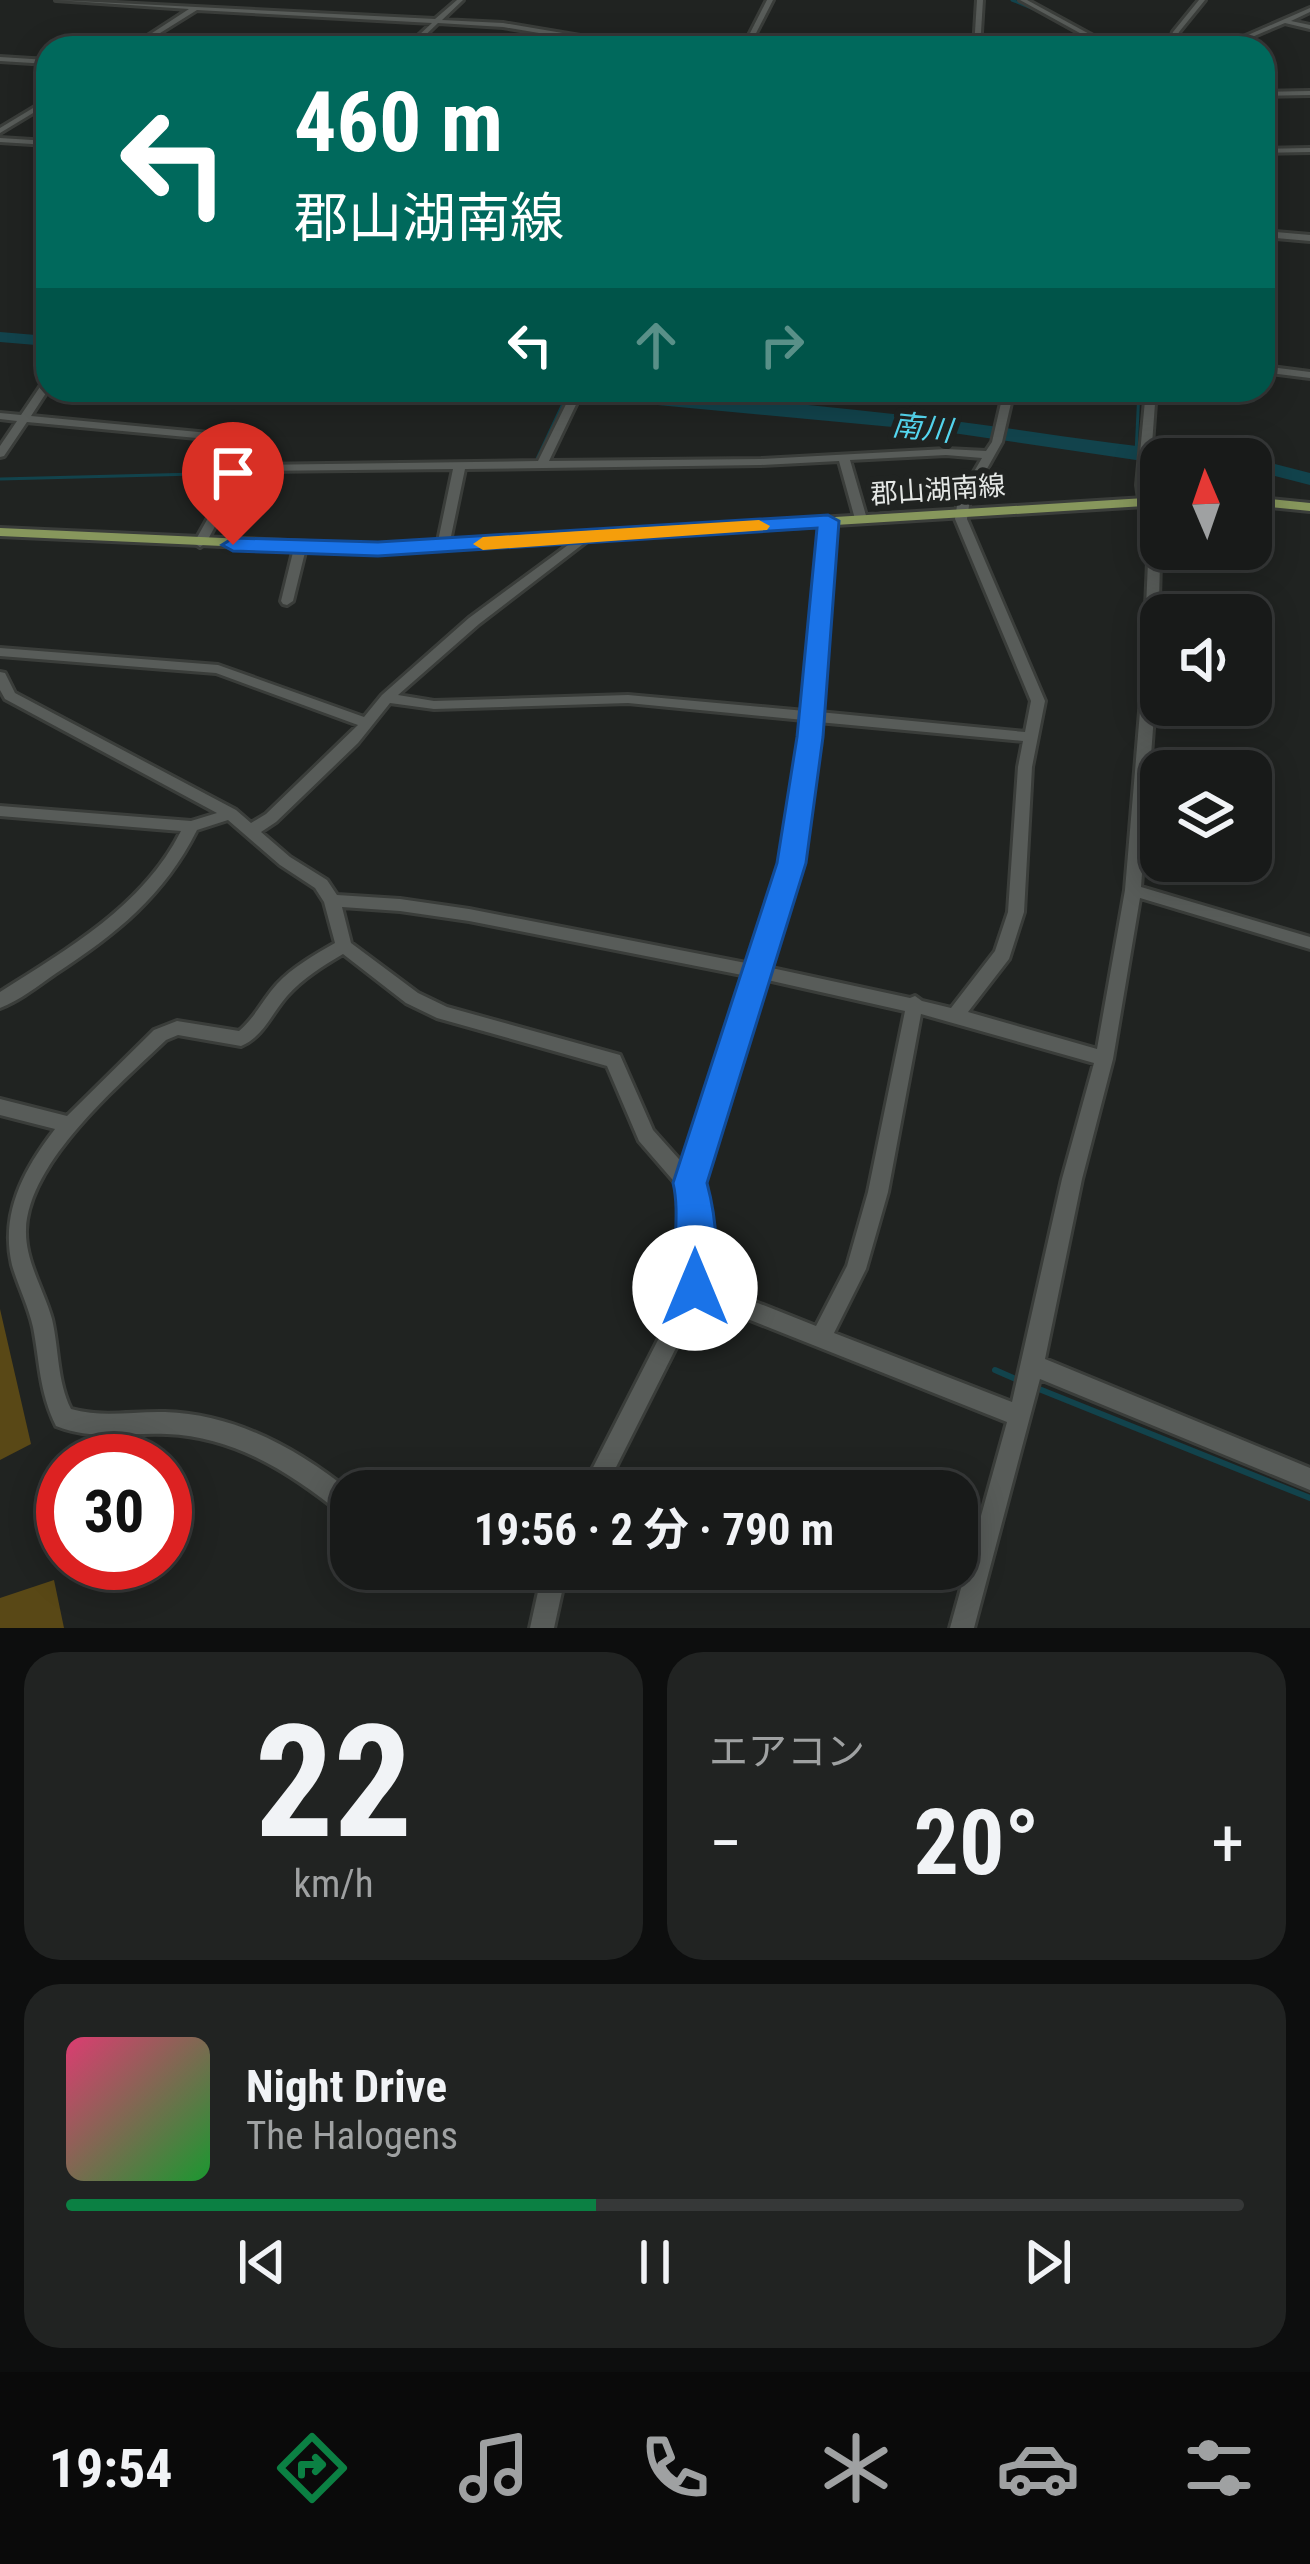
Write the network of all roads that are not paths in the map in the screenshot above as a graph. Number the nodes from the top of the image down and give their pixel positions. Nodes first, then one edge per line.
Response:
1 (59, 0) edge
2 (208, 0) edge
3 (460, 0) edge
4 (770, 0) edge
5 (980, 0) edge
6 (1023, 0) edge
7 (1201, 0) edge
8 (195, 8) junction
9 (1310, 10) edge
10 (437, 21) junction
11 (1285, 21) junction
12 (1310, 27) edge
13 (152, 36) edge
14 (421, 36) edge
15 (568, 36) edge
16 (751, 36) edge
17 (978, 36) edge
18 (1090, 36) edge
19 (1176, 36) edge
20 (1249, 36) edge
21 (0, 59) edge
22 (36, 61) edge
23 (1275, 94) edge
24 (1310, 94) edge
25 (36, 110) edge
26 (0, 136) edge
27 (36, 141) edge
28 (1310, 150) edge
29 (1275, 151) edge
30 (1275, 234) edge
31 (1310, 238) edge
32 (1275, 371) edge
33 (1310, 375) edge
34 (36, 401) edge
35 (572, 402) edge
36 (1006, 402) edge
37 (1150, 402) edge
38 (0, 416) edge
39 (26, 416) junction
40 (1147, 438) edge
41 (0, 454) edge
42 (992, 454) junction
43 (844, 458) junction
44 (460, 464) junction
45 (542, 465) junction
46 (242, 468) junction
47 (1140, 502) edge
48 (1272, 503) edge
49 (1310, 507) edge
50 (962, 512) junction
51 (861, 519) junction
52 (828, 521) junction
53 (0, 532) edge
54 (583, 538) junction
55 (200, 543) junction
56 (443, 546) junction
57 (300, 548) junction
58 (1154, 570) edge
59 (287, 601) dead end
60 (0, 652) edge
61 (0, 676) edge
62 (387, 698) junction
63 (812, 717) junction
64 (368, 724) junction
65 (1030, 736) junction
66 (0, 811) edge
67 (231, 814) junction
68 (191, 826) junction
69 (252, 830) junction
70 (1133, 890) junction
71 (332, 901) junction
72 (1310, 943) edge
73 (344, 946) junction
74 (758, 970) junction
75 (0, 1001) edge
76 (914, 1004) junction
77 (957, 1013) junction
78 (1103, 1059) junction
79 (0, 1107) edge
80 (71, 1125) junction
81 (690, 1183) junction
82 (695, 1288) junction
83 (821, 1337) junction
84 (1033, 1365) junction
85 (1019, 1416) junction
86 (603, 1470) edge
87 (1310, 1479) edge
88 (330, 1490) edge
89 (550, 1590) edge
90 (542, 1628) edge
91 (962, 1628) edge

1 - 8 street
2 - 8 street
3 - 10 street
4 - 16 street
5 - 17 street
6 - 18 street
7 - 19 street
8 - 10 street
8 - 13 street
9 - 11 street
10 - 14 street
10 - 15 street
11 - 12 street
11 - 20 street
21 - 22 street
23 - 24 street
25 - 26 street
26 - 27 street
28 - 29 street
30 - 31 street
32 - 33 street
34 - 39 street
35 - 45 street
36 - 42 street
37 - 40 street
38 - 39 street
39 - 41 street
39 - 46 street
42 - 43 street
42 - 50 street
43 - 45 street
43 - 51 street
44 - 45 street
44 - 46 street
44 - 56 street
46 - 55 street
47 - 50 main road, 郡山湖南線
48 - 49 main road
50 - 51 main road, 郡山湖南線
50 - 65 street
51 - 52 main road, 郡山湖南線
52 - 54 main road, 郡山湖南線
52 - 63 street
53 - 55 main road, 郡山湖南線
54 - 56 main road, 郡山湖南線
54 - 62 street
55 - 57 main road, 郡山湖南線
56 - 57 main road, 郡山湖南線
57 - 59 street
58 - 70 street
60 - 64 street
61 - 67 street
62 - 63 street
62 - 64 street
63 - 65 street
63 - 74 street
64 - 69 street
65 - 77 street
66 - 68 street
67 - 68 street
67 - 69 street
68 - 75 street
69 - 71 street
70 - 72 street
70 - 78 street
71 - 73 street
71 - 74 street
73 - 80 street
73 - 81 street
74 - 76 street
74 - 81 street
76 - 77 street
76 - 83 street
77 - 78 street
78 - 84 street
79 - 80 street
80 - 88 street
81 - 82 street
82 - 83 street
82 - 86 street
83 - 85 street
84 - 85 street
84 - 87 street
85 - 91 street
89 - 90 street

